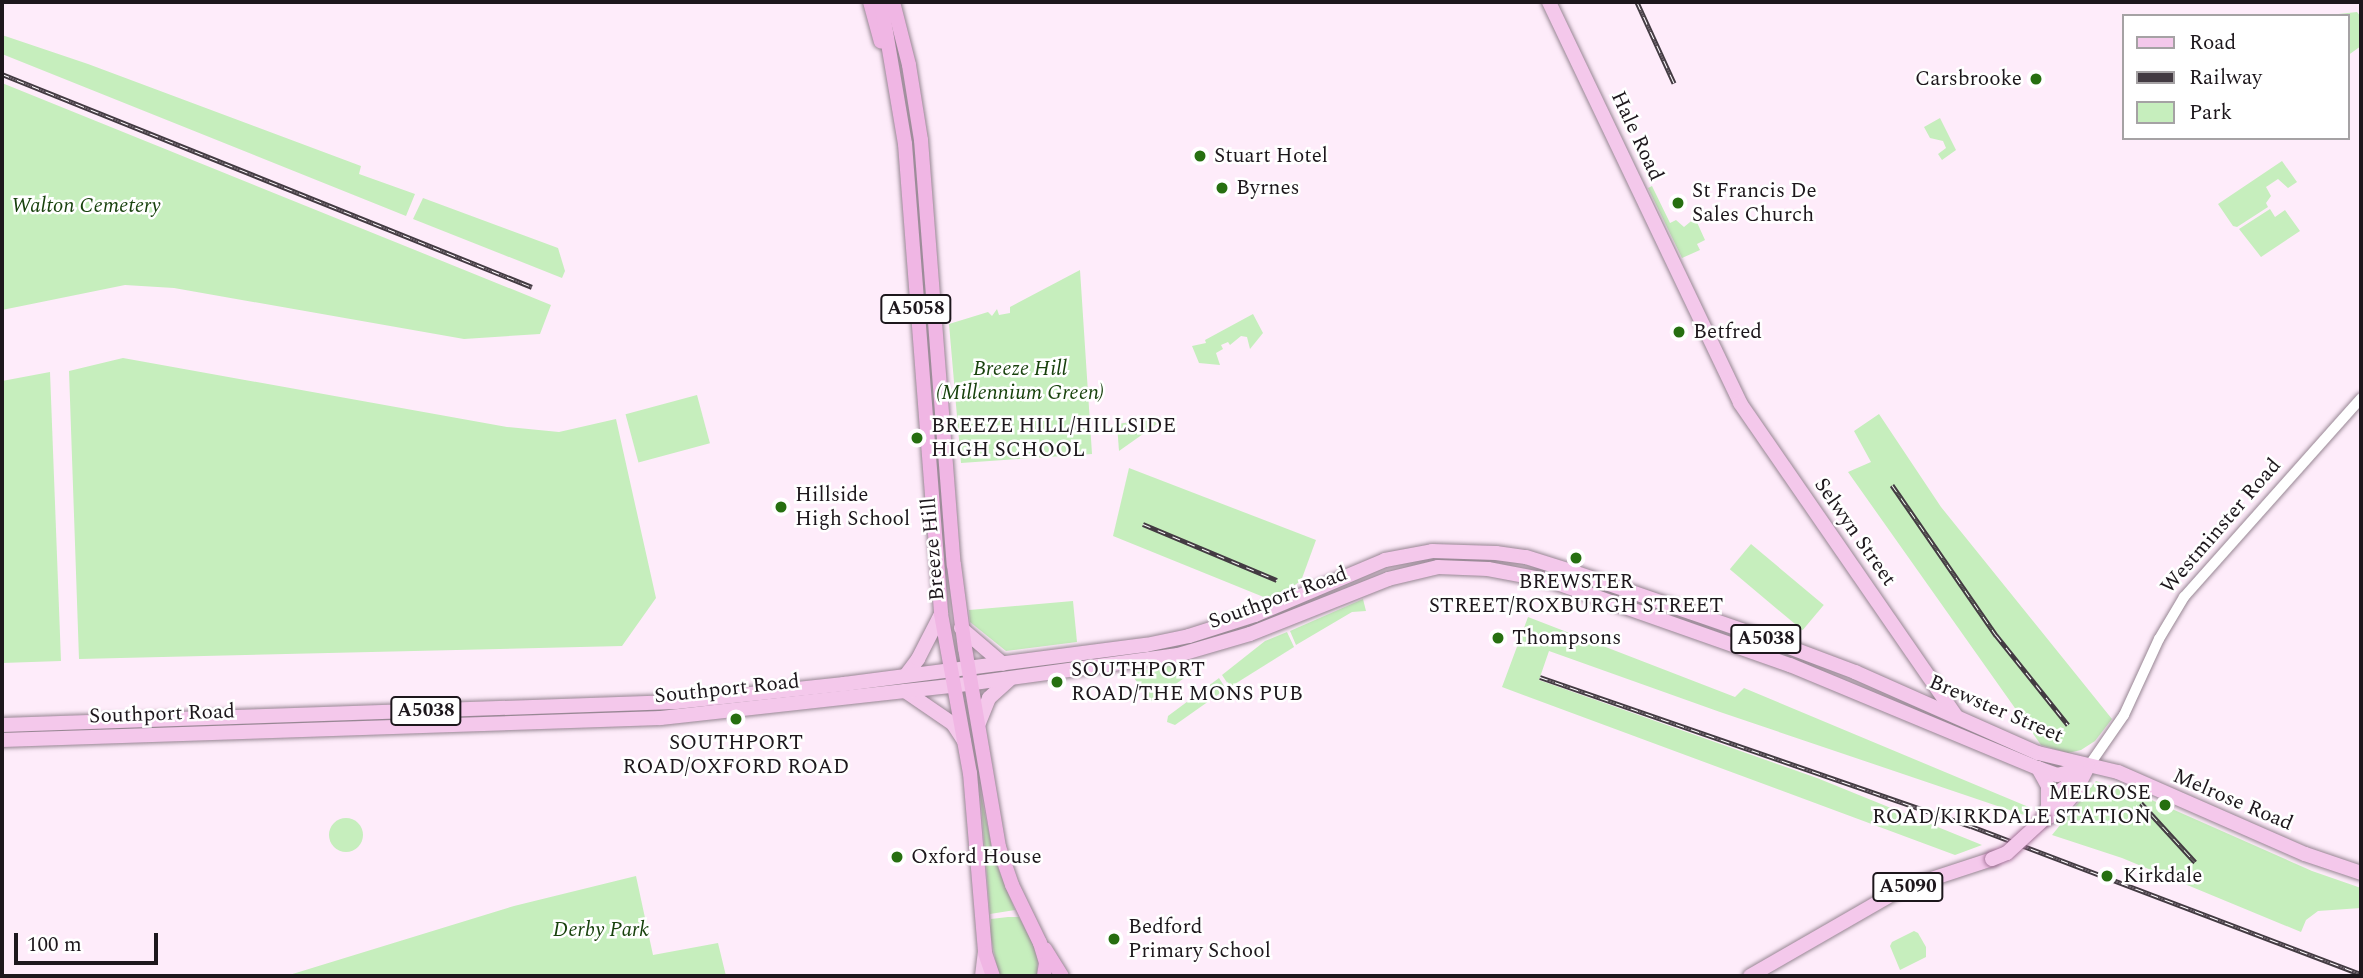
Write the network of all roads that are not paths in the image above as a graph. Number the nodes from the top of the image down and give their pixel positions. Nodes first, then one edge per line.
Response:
1 (870, 2) edge
2 (881, 2) edge
3 (893, 2) edge
4 (904, 2) edge
5 (1549, 2) edge
6 (909, 65) junction
7 (894, 75) junction
8 (2361, 398) edge
9 (1740, 403) joint
10 (1432, 551) joint
11 (1438, 567) joint
12 (941, 614) junction
13 (961, 628) junction
14 (1003, 664) junction
15 (968, 667) junction
16 (949, 670) junction
17 (906, 675) junction
18 (1011, 678) junction
19 (971, 683) junction
20 (952, 686) junction
21 (1936, 687) junction
22 (905, 691) junction
23 (1921, 701) junction
24 (1957, 716) junction
25 (979, 723) junction
26 (2, 725) edge
27 (2, 740) edge
28 (965, 742) junction
29 (2088, 767) junction
30 (2038, 768) junction
31 (2046, 813) junction
32 (2361, 873) edge
33 (1040, 943) junction
34 (985, 953) junction
35 (982, 976) edge
36 (993, 976) edge
37 (1044, 976) edge
38 (1062, 976) edge
39 (1750, 976) edge

1 - 7 highway
2 - 7 highway, A5058
3 - 6 highway, A5058
4 - 6 highway
5 - 9 main road, Hale Road / A5038
6 - 13 highway, Breeze Hill / A5058
7 - 12 highway, Breeze Hill / A5058
8 - 29 street, Westminster Road
9 - 21 main road, Selwyn Street / A5038
10 - 14 main road, Southport Road / A5038
10 - 23 main road, Brewster Street / A5038
11 - 18 main road, Southport Road / A5038
11 - 30 main road, Brewster Street / A5038
12 - 16 highway, Breeze Hill / A5058
12 - 17 main road
13 - 14 main road
13 - 15 highway, Breeze Hill / A5058
14 - 15 main road, Southport Road / A5038
15 - 16 main road, Southport Road / A5038
15 - 19 highway, Breeze Hill / A5058
16 - 17 main road, Southport Road / A5038
16 - 20 highway, Breeze Hill / A5058
17 - 26 main road, Southport Road / A5038
18 - 19 main road, Southport Road / A5038
18 - 25 main road
19 - 20 main road, Southport Road / A5038
19 - 25 highway, Breeze Hill / A5058
20 - 22 main road, Southport Road / A5038
20 - 28 highway, Breeze Hill / A5058
21 - 23 main road
21 - 24 main road, Selwyn Street / A5038
22 - 27 main road, Southport Road / A5038
22 - 28 main road
23 - 24 main road, Brewster Street / A5038
24 - 29 main road, Brewster Street / A5038
25 - 33 highway, Breeze Hill / A5058
28 - 34 highway, Breeze Hill / A5058
29 - 30 main road, Brewster Street / A5038
29 - 31 main road, Westminster Road
29 - 32 main road, Melrose Road / A5038
30 - 31 main road
31 - 39 main road, Westminster Road / A5090, bridge
33 - 37 highway, Breeze Hill / A5058
33 - 38 highway, A5058
34 - 35 main road, Breeze Hill
34 - 36 highway, Breeze Hill / A5058

